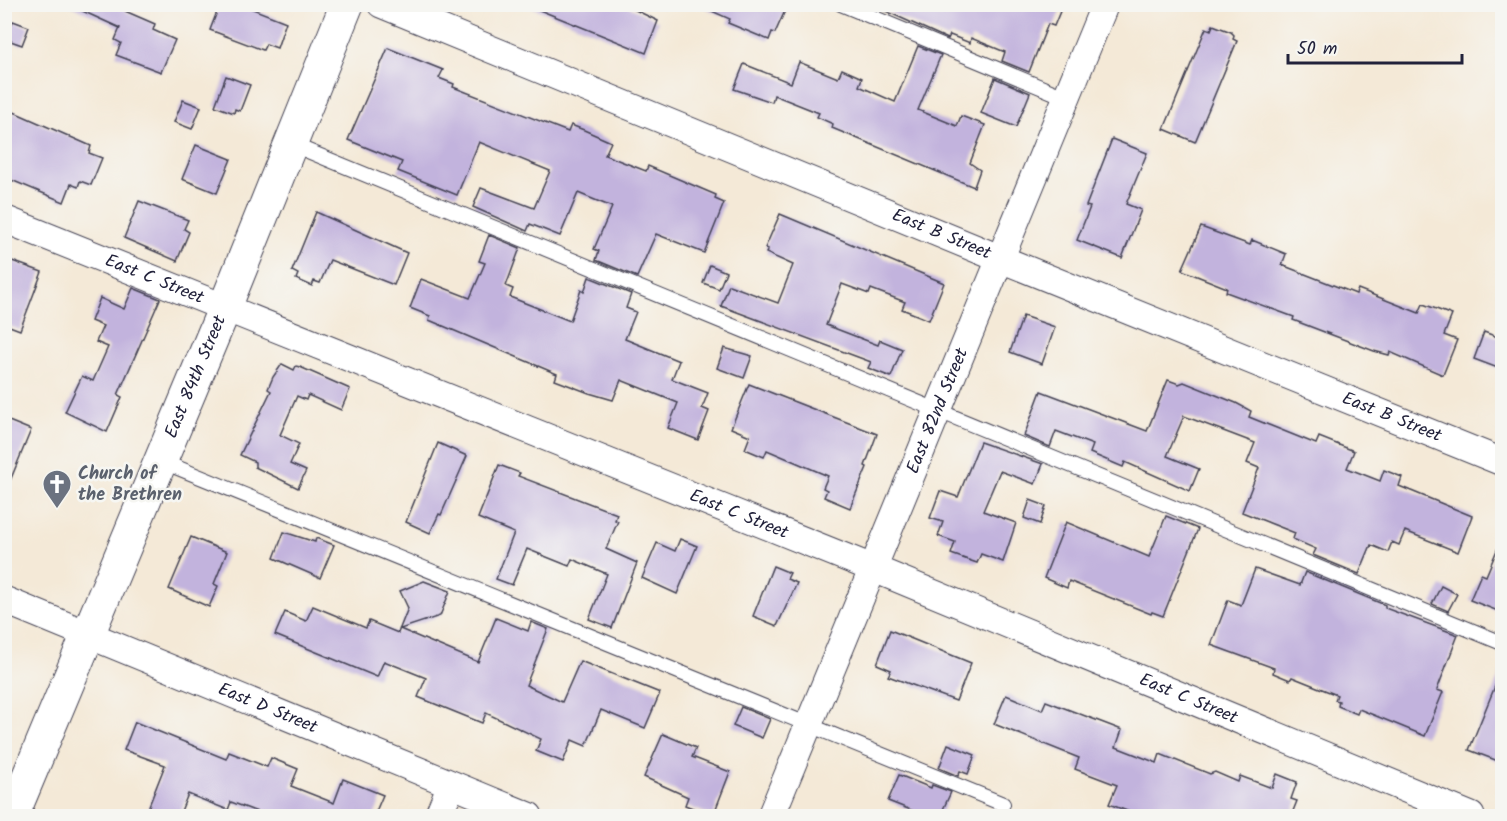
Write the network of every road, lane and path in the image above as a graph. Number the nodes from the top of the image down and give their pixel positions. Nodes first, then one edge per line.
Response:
1 (347, 4) edge
2 (381, 4) edge
3 (841, 4) edge
4 (1105, 4) edge
5 (1066, 98) junction
6 (291, 144) junction
7 (4, 219) edge
8 (1001, 260) junction
9 (225, 307) junction
10 (938, 410) junction
11 (161, 461) junction
12 (1503, 462) edge
13 (872, 568) junction
14 (4, 600) edge
15 (90, 633) junction
16 (1503, 643) edge
17 (808, 726) junction
18 (451, 785) junction
19 (1004, 804) dead end
20 (12, 805) edge
21 (438, 816) edge
22 (529, 816) edge
23 (771, 816) edge
24 (1471, 816) edge

1 - 6 street, East 84th Street
2 - 8 street, East B Street
3 - 5 lane
4 - 5 street, East 82nd Street
5 - 8 street, East 82nd Street
6 - 9 street, East 84th Street
6 - 10 lane
7 - 9 street, East C Street
8 - 10 street, East 82nd Street
8 - 12 street, East B Street
9 - 11 street, East 84th Street
9 - 13 street, East C Street
10 - 13 street, East 82nd Street
10 - 16 lane
11 - 15 street, East 84th Street
11 - 17 lane
13 - 17 street, East 82nd Street
13 - 24 street, East C Street
14 - 15 street, East D Street
15 - 18 street, East D Street
15 - 20 street, East 84th Street
17 - 19 lane
17 - 23 street, East 82nd Street
18 - 21 street
18 - 22 street, East D Street

